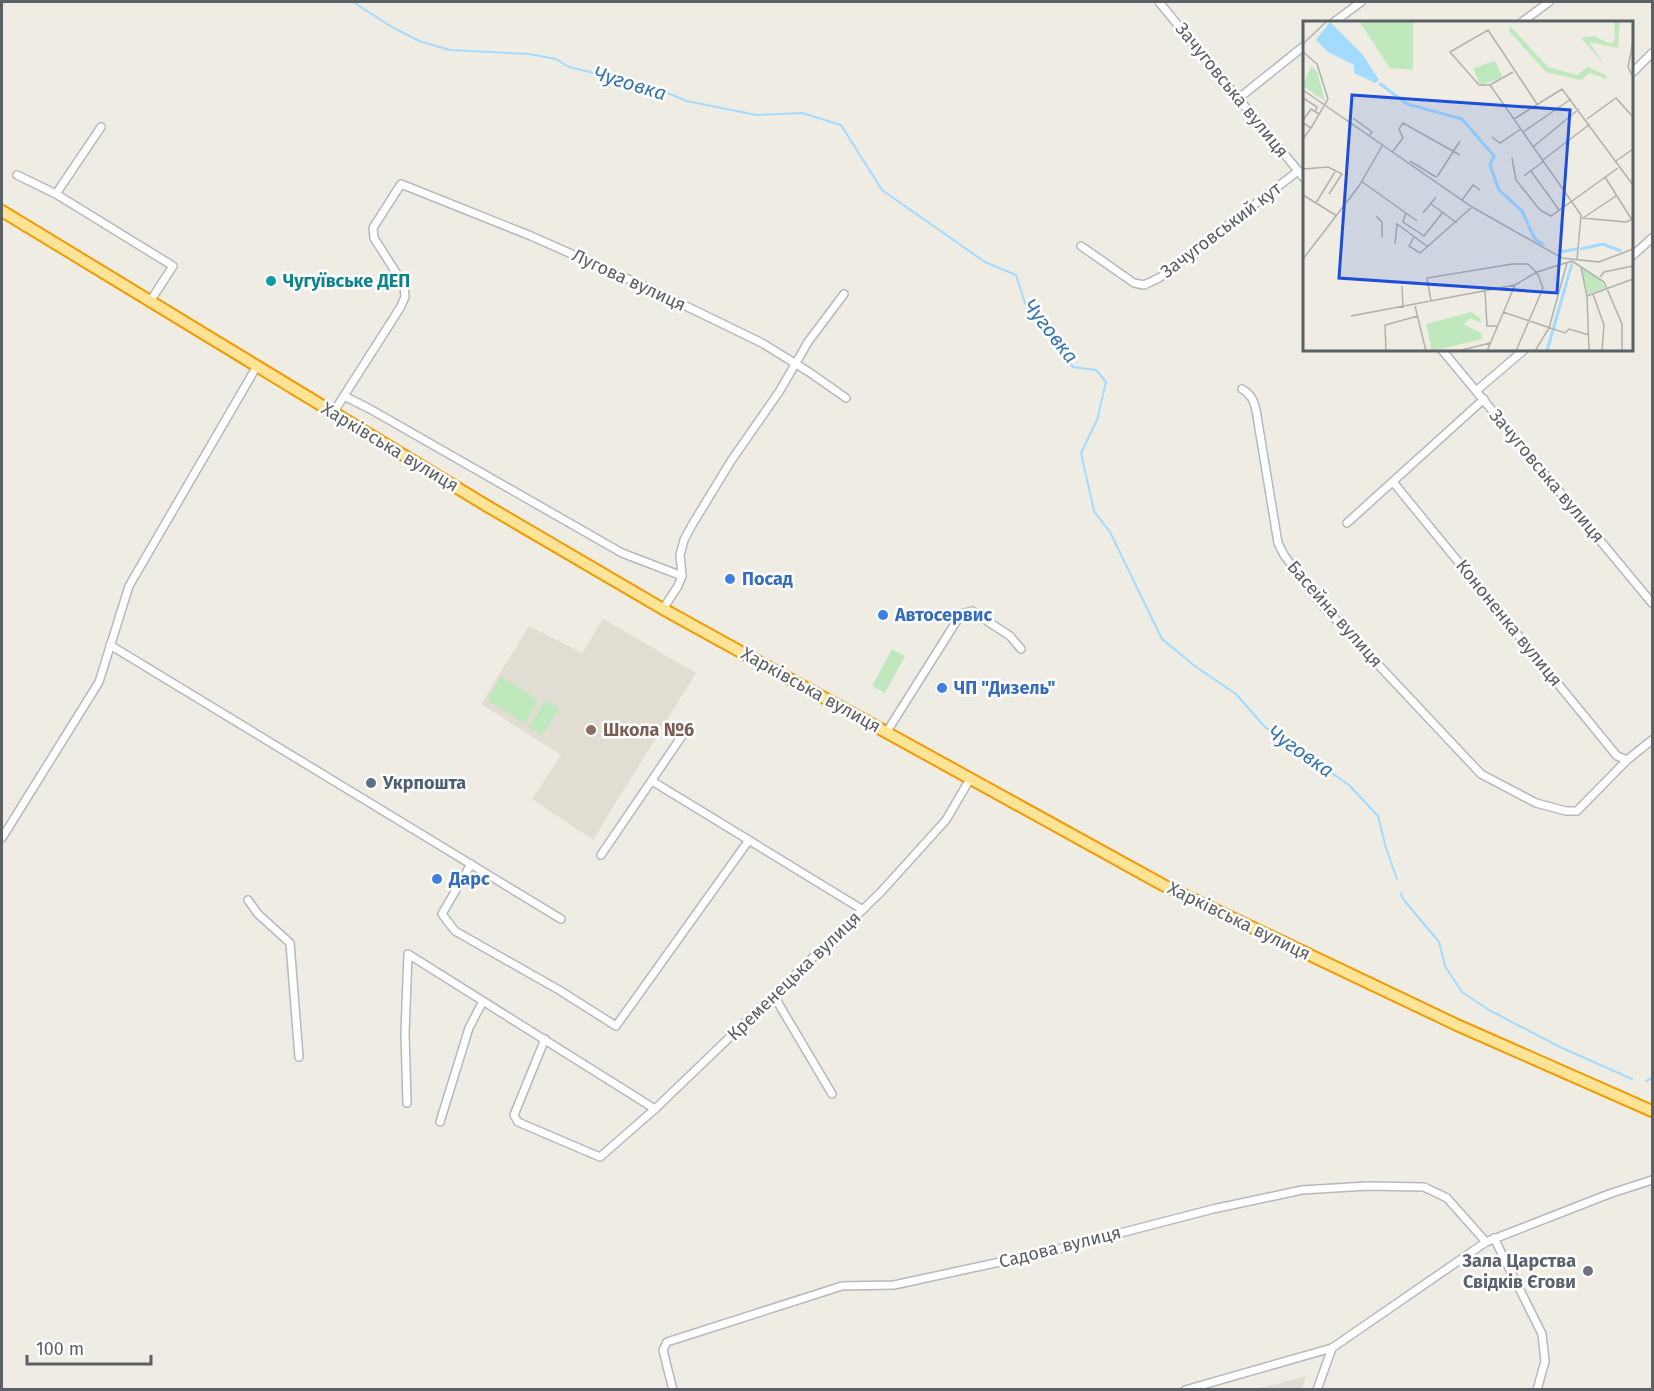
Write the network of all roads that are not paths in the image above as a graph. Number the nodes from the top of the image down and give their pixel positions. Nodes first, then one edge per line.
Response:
1 (1159, 2) edge
2 (1361, 2) edge
3 (1549, 2) edge
4 (1335, 21) edge
5 (1523, 21) edge
6 (1303, 48) edge
7 (1653, 53) edge
8 (1633, 72) edge
9 (1239, 98) junction
10 (101, 127) dead end
11 (1298, 171) junction
12 (17, 175) dead end
13 (1303, 176) edge
14 (56, 194) junction
15 (2, 211) edge
16 (1653, 238) edge
17 (1081, 246) dead end
18 (1633, 255) edge
19 (844, 294) dead end
20 (151, 300) junction
21 (1443, 351) edge
22 (1523, 351) edge
23 (795, 365) junction
24 (257, 366) junction
25 (1242, 389) dead end
26 (1476, 391) junction
27 (344, 396) junction
28 (846, 398) dead end
29 (1484, 399) junction
30 (333, 413) junction
31 (1393, 482) junction
32 (1347, 523) dead end
33 (682, 576) junction
34 (1653, 603) edge
35 (663, 609) junction
36 (110, 645) junction
37 (1021, 649) dead end
38 (688, 726) dead end
39 (886, 733) junction
40 (1653, 740) edge
41 (1627, 760) junction
42 (970, 779) junction
43 (652, 781) junction
44 (2, 838) edge
45 (749, 840) junction
46 (601, 855) dead end
47 (471, 864) junction
48 (248, 900) dead end
49 (863, 910) junction
50 (561, 919) dead end
51 (774, 996) junction
52 (483, 1001) junction
53 (545, 1039) junction
54 (299, 1057) dead end
55 (832, 1094) dead end
56 (407, 1103) dead end
57 (655, 1109) junction
58 (1653, 1111) edge
59 (440, 1122) dead end
60 (1653, 1180) edge
61 (1494, 1238) junction
62 (1486, 1242) junction
63 (1332, 1348) junction
64 (673, 1389) edge
65 (1185, 1389) edge
66 (1317, 1389) edge
67 (1537, 1389) edge

1 - 9 street, Зачуговська вулиця
2 - 4 street
3 - 5 street
6 - 9 street
7 - 8 street
9 - 11 street, Зачуговська вулиця
10 - 14 street
11 - 13 street, Зачуговська вулиця
11 - 17 street, Зачуговський кут
12 - 14 street
14 - 20 street
15 - 20 highway, Харківська вулиця
16 - 18 street
19 - 23 street
20 - 24 highway, Харківська вулиця
21 - 26 street, Зачуговська вулиця
22 - 26 street
23 - 27 street, Лугова вулиця
23 - 28 street, Лугова вулиця
23 - 33 street
24 - 30 highway, Харківська вулиця
24 - 36 street
25 - 41 street, Басейна вулиця
26 - 29 street, Зачуговська вулиця
27 - 30 street
27 - 33 street
29 - 31 street
29 - 34 street, Зачуговська вулиця
30 - 35 highway, Харківська вулиця
31 - 32 street
31 - 41 street, Кононенка вулиця
33 - 35 street
35 - 39 highway, Харківська вулиця
36 - 44 street
36 - 47 street
37 - 39 street
38 - 43 street
39 - 42 highway, Харківська вулиця
40 - 41 street
42 - 49 street, Кременецька вулиця
42 - 58 highway, Харківська вулиця
43 - 45 street
43 - 46 street
45 - 47 street
45 - 49 street
47 - 50 street
48 - 54 street
49 - 51 street, Кременецька вулиця
51 - 55 street
51 - 57 street, Кременецька вулиця
52 - 53 street
52 - 56 street
52 - 59 street
53 - 57 street
53 - 57 street, Кременецька вулиця
60 - 61 street
61 - 62 street
61 - 67 street
62 - 63 street
62 - 64 street, Садова вулиця
63 - 65 street
63 - 66 street

